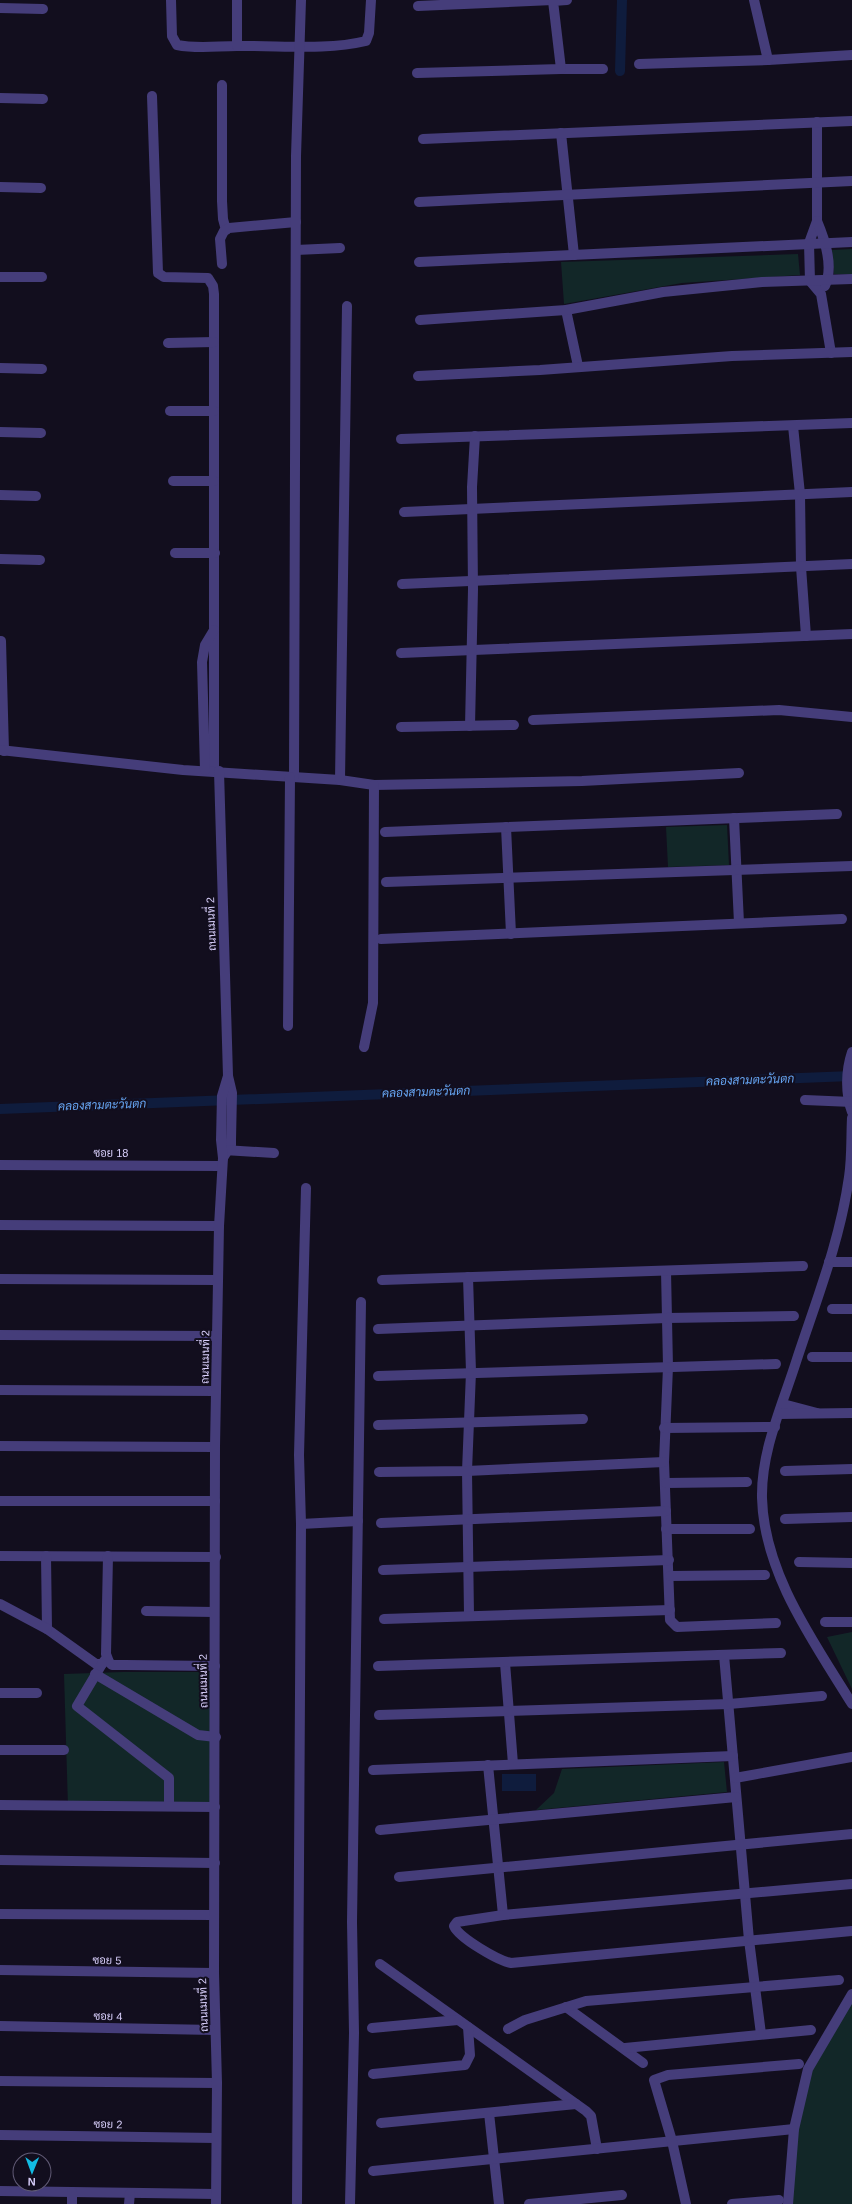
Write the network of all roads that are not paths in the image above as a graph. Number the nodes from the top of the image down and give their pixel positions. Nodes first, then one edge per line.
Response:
1 (171, 0) edge
2 (237, 0) edge
3 (301, 0) edge
4 (370, 0) edge
5 (553, 0) edge
6 (566, 0) edge
7 (754, 0) edge
8 (418, 6) dead end
9 (0, 8) edge
10 (43, 9) dead end
11 (237, 46) junction
12 (300, 47) junction
13 (852, 55) edge
14 (768, 60) junction
15 (639, 64) dead end
16 (561, 69) junction
17 (603, 69) dead end
18 (417, 73) dead end
19 (222, 85) dead end
20 (152, 96) dead end
21 (0, 98) edge
22 (43, 99) dead end
23 (852, 121) edge
24 (816, 122) junction
25 (561, 134) junction
26 (423, 140) dead end
27 (852, 181) edge
28 (816, 182) junction
29 (0, 187) edge
30 (41, 188) dead end
31 (568, 196) junction
32 (419, 202) dead end
33 (817, 221) junction
34 (296, 222) junction
35 (226, 230) junction
36 (852, 242) edge
37 (809, 243) junction
38 (826, 243) junction
39 (340, 248) dead end
40 (296, 250) junction
41 (574, 255) junction
42 (419, 262) dead end
43 (222, 264) dead end
44 (0, 277) edge
45 (42, 277) dead end
46 (852, 279) edge
47 (827, 280) junction
48 (810, 281) junction
49 (821, 294) junction
50 (347, 306) dead end
51 (566, 310) junction
52 (420, 320) dead end
53 (214, 342) junction
54 (168, 343) dead end
55 (852, 352) edge
56 (831, 353) junction
57 (578, 366) junction
58 (0, 368) edge
59 (42, 369) dead end
60 (418, 376) dead end
61 (214, 411) junction
62 (170, 412) dead end
63 (852, 423) edge
64 (793, 426) junction
65 (0, 432) edge
66 (41, 433) dead end
67 (475, 436) junction
68 (401, 439) dead end
69 (214, 480) junction
70 (172, 481) dead end
71 (852, 492) edge
72 (800, 494) junction
73 (0, 496) edge
74 (36, 496) dead end
75 (472, 509) junction
76 (404, 512) dead end
77 (175, 553) dead end
78 (215, 553) junction
79 (0, 559) edge
80 (40, 560) dead end
81 (852, 564) edge
82 (801, 567) junction
83 (473, 582) junction
84 (402, 584) dead end
85 (852, 634) edge
86 (806, 636) junction
87 (1, 641) dead end
88 (471, 651) junction
89 (401, 653) dead end
90 (852, 717) edge
91 (533, 720) dead end
92 (514, 725) dead end
93 (470, 726) junction
94 (401, 727) dead end
95 (2, 751) edge
96 (213, 771) junction
97 (739, 773) dead end
98 (292, 777) junction
99 (340, 780) junction
100 (374, 785) junction
101 (837, 814) dead end
102 (734, 818) junction
103 (506, 827) junction
104 (386, 832) dead end
105 (852, 866) edge
106 (736, 871) junction
107 (508, 879) junction
108 (386, 882) dead end
109 (842, 919) dead end
110 (739, 923) junction
111 (510, 934) junction
112 (381, 939) dead end
113 (288, 1026) dead end
114 (364, 1047) dead end
115 (851, 1056) edge
116 (804, 1100) dead end
117 (850, 1103) edge
118 (852, 1118) edge
119 (274, 1153) dead end
120 (224, 1156) junction
121 (0, 1165) edge
122 (306, 1188) dead end
123 (0, 1225) edge
124 (219, 1226) junction
125 (829, 1262) junction
126 (852, 1262) edge
127 (803, 1266) dead end
128 (666, 1271) junction
129 (468, 1277) junction
130 (0, 1279) edge
131 (218, 1280) junction
132 (382, 1280) dead end
133 (361, 1302) dead end
134 (832, 1309) dead end
135 (852, 1309) edge
136 (794, 1316) dead end
137 (667, 1318) junction
138 (469, 1325) junction
139 (378, 1329) dead end
140 (0, 1335) edge
141 (217, 1336) junction
142 (812, 1357) dead end
143 (852, 1357) edge
144 (776, 1364) dead end
145 (668, 1367) junction
146 (471, 1372) junction
147 (378, 1376) dead end
148 (0, 1390) edge
149 (216, 1392) junction
150 (782, 1404) junction
151 (779, 1414) junction
152 (818, 1414) junction
153 (852, 1414) edge
154 (583, 1419) dead end
155 (469, 1422) junction
156 (378, 1425) dead end
157 (775, 1427) junction
158 (664, 1428) junction
159 (0, 1446) edge
160 (215, 1447) junction
161 (664, 1462) junction
162 (852, 1470) edge
163 (467, 1471) junction
164 (785, 1471) dead end
165 (379, 1472) dead end
166 (746, 1482) dead end
167 (666, 1483) junction
168 (0, 1501) edge
169 (215, 1501) junction
170 (666, 1511) junction
171 (852, 1517) edge
172 (785, 1518) dead end
173 (468, 1519) junction
174 (358, 1521) junction
175 (381, 1523) dead end
176 (301, 1524) junction
177 (666, 1528) junction
178 (750, 1529) dead end
179 (0, 1556) edge
180 (46, 1556) junction
181 (108, 1556) junction
182 (216, 1558) junction
183 (669, 1560) junction
184 (799, 1562) dead end
185 (852, 1563) edge
186 (469, 1567) junction
187 (383, 1570) dead end
188 (765, 1575) dead end
189 (670, 1576) junction
190 (0, 1604) edge
191 (670, 1610) junction
192 (146, 1611) dead end
193 (214, 1612) junction
194 (469, 1615) junction
195 (384, 1619) dead end
196 (825, 1622) dead end
197 (852, 1622) edge
198 (776, 1623) dead end
199 (47, 1629) junction
200 (781, 1653) dead end
201 (724, 1655) junction
202 (104, 1661) junction
203 (505, 1663) junction
204 (214, 1666) junction
205 (378, 1666) dead end
206 (96, 1674) junction
207 (0, 1693) edge
208 (37, 1694) dead end
209 (822, 1696) dead end
210 (729, 1704) junction
211 (852, 1704) edge
212 (509, 1711) junction
213 (379, 1715) dead end
214 (216, 1737) junction
215 (0, 1750) edge
216 (64, 1750) dead end
217 (733, 1756) junction
218 (852, 1757) edge
219 (513, 1764) junction
220 (488, 1765) junction
221 (373, 1770) dead end
222 (734, 1778) junction
223 (736, 1796) junction
224 (0, 1805) edge
225 (168, 1806) junction
226 (216, 1807) junction
227 (494, 1821) junction
228 (380, 1830) dead end
229 (852, 1834) edge
230 (740, 1846) junction
231 (0, 1860) edge
232 (215, 1863) junction
233 (498, 1868) junction
234 (399, 1877) dead end
235 (852, 1884) edge
236 (744, 1894) junction
237 (0, 1914) edge
238 (214, 1915) junction
239 (503, 1915) junction
240 (852, 1931) edge
241 (748, 1940) junction
242 (380, 1964) dead end
243 (0, 1970) edge
244 (214, 1973) junction
245 (839, 1980) dead end
246 (755, 1988) junction
247 (852, 1994) edge
248 (566, 2007) junction
249 (458, 2020) junction
250 (0, 2026) edge
251 (468, 2027) junction
252 (372, 2028) dead end
253 (508, 2029) dead end
254 (215, 2030) junction
255 (811, 2030) dead end
256 (761, 2034) junction
257 (625, 2048) junction
258 (643, 2063) dead end
259 (799, 2064) dead end
260 (373, 2074) dead end
261 (0, 2081) edge
262 (216, 2082) junction
263 (576, 2104) junction
264 (489, 2113) junction
265 (381, 2123) dead end
266 (794, 2129) junction
267 (0, 2135) edge
268 (216, 2138) junction
269 (672, 2141) junction
270 (598, 2149) junction
271 (494, 2159) junction
272 (372, 2171) dead end
273 (0, 2191) edge
274 (72, 2192) junction
275 (130, 2193) junction
276 (622, 2195) dead end
277 (216, 2199) edge
278 (784, 2202) edge
279 (72, 2204) edge
280 (129, 2204) edge
281 (297, 2204) edge
282 (350, 2204) edge
283 (498, 2204) edge
284 (529, 2204) edge
285 (686, 2204) edge
286 (732, 2204) edge

1 - 11 street
2 - 11 street
3 - 12 street
4 - 12 street
5 - 6 street
5 - 8 street
5 - 16 street
7 - 14 street
9 - 10 street
11 - 12 street
12 - 34 street
13 - 14 street
14 - 15 street
16 - 17 street
16 - 18 street
19 - 35 street
20 - 53 street
21 - 22 street
23 - 24 street
24 - 25 street
24 - 28 street
25 - 26 street
25 - 31 street
27 - 28 street
28 - 31 street
28 - 33 street
29 - 30 street
31 - 32 street
31 - 41 street
33 - 37 street
33 - 38 street
34 - 35 street
34 - 40 street
35 - 43 street
36 - 38 street
37 - 38 street
37 - 41 street
37 - 48 street
38 - 47 street
39 - 40 street
40 - 98 street
41 - 42 street
44 - 45 street
46 - 47 street
47 - 48 street
47 - 49 street
48 - 49 street
48 - 51 street
49 - 56 street
50 - 99 street
51 - 52 street
51 - 57 street
53 - 54 street
53 - 61 street
55 - 56 street
56 - 57 street
57 - 60 street
58 - 59 street
61 - 62 street
61 - 69 street
63 - 64 street
64 - 67 street
64 - 72 street
65 - 66 street
67 - 68 street
67 - 75 street
69 - 70 street
69 - 78 street
71 - 72 street
72 - 75 street
72 - 82 street
73 - 74 street
75 - 76 street
75 - 83 street
77 - 78 street
78 - 96 street, ถนนเมนที่ 2
79 - 80 street
81 - 82 street
82 - 83 street
82 - 86 street
83 - 84 street
83 - 88 street
85 - 86 street
86 - 88 street
87 - 95 street
88 - 89 street
88 - 93 street
90 - 91 street
92 - 93 street
93 - 94 street
95 - 96 street
96 - 98 street
96 - 120 street, ถนนเมนที่ 2
97 - 100 street
98 - 99 street
98 - 113 street
99 - 100 street
100 - 114 street
101 - 102 street
102 - 103 street
102 - 106 street
103 - 104 street
103 - 107 street
105 - 106 street
106 - 107 street
106 - 110 street
107 - 108 street
107 - 111 street
109 - 110 street
110 - 111 street
111 - 112 street
115 - 117 street
116 - 117 street
118 - 125 street
119 - 120 street, ซอย 18
120 - 121 street, ซอย 18
120 - 124 street, ถนนเมนที่ 2
122 - 176 street
123 - 124 street
124 - 131 street, ถนนเมนที่ 2
125 - 126 street
125 - 150 street
127 - 128 street
128 - 129 street
128 - 137 street
129 - 132 street
129 - 138 street
130 - 131 street
131 - 141 street, ถนนเมนที่ 2
133 - 174 street
134 - 135 street
136 - 137 street
137 - 138 street
137 - 145 street
138 - 139 street
138 - 146 street
140 - 141 street
141 - 149 street, ถนนเมนที่ 2
142 - 143 street
144 - 145 street
145 - 146 street
145 - 158 street
146 - 147 street
146 - 155 street
148 - 149 street
149 - 160 street, ถนนเมนที่ 2
150 - 151 street
150 - 152 street
151 - 152 street
151 - 157 street
152 - 153 street
154 - 155 street
155 - 156 street
155 - 163 street
157 - 158 street
157 - 211 street
158 - 161 street
159 - 160 street
160 - 169 street, ถนนเมนที่ 2
161 - 163 street
161 - 167 street
162 - 164 street
163 - 165 street
163 - 173 street
166 - 167 street
167 - 170 street
168 - 169 street
169 - 182 street, ถนนเมนที่ 2
170 - 173 street
170 - 177 street
171 - 172 street
173 - 175 street
173 - 186 street
174 - 176 street
174 - 282 street
176 - 281 street
177 - 178 street
177 - 183 street
179 - 180 street
180 - 181 street
180 - 199 street
181 - 182 street
181 - 202 street
182 - 193 street, ถนนเมนที่ 2
183 - 186 street
183 - 189 street
184 - 185 street
186 - 187 street
186 - 194 street
188 - 189 street
189 - 191 street
190 - 199 street
191 - 194 street
191 - 198 street
192 - 193 street
193 - 204 street, ถนนเมนที่ 2
194 - 195 street
196 - 197 street
199 - 202 street
200 - 201 street
201 - 203 street
201 - 210 street
202 - 204 street
202 - 206 street
203 - 205 street
203 - 212 street
204 - 214 street, ถนนเมนที่ 2
206 - 214 street
206 - 225 street
207 - 208 street
209 - 210 street
210 - 212 street
210 - 217 street
212 - 213 street
212 - 219 street
214 - 226 street, ถนนเมนที่ 2
215 - 216 street
217 - 219 street
217 - 222 street
218 - 222 street
219 - 220 street
220 - 221 street
220 - 227 street
222 - 223 street
223 - 227 street
223 - 230 street
224 - 225 street
225 - 226 street
226 - 232 street, ถนนเมนที่ 2
227 - 228 street
227 - 233 street
229 - 230 street
230 - 233 street
230 - 236 street
231 - 232 street
232 - 238 street, ถนนเมนที่ 2
233 - 234 street
233 - 239 street
235 - 236 street
236 - 239 street
236 - 241 street
237 - 238 street
238 - 244 street, ถนนเมนที่ 2
239 - 241 street
240 - 241 street
241 - 246 street
242 - 249 street
243 - 244 street, ซอย 5
244 - 254 street, ถนนเมนที่ 2
245 - 246 street
246 - 248 street
246 - 256 street
247 - 266 street
248 - 253 street
248 - 257 street
249 - 251 street
249 - 252 street
250 - 254 street, ซอย 4
251 - 260 street
251 - 263 street
254 - 262 street, ถนนเมนที่ 2
255 - 256 street
256 - 257 street
257 - 258 street
259 - 269 street
261 - 262 street
262 - 268 street, ถนนเมนที่ 2
263 - 264 street
263 - 270 street
264 - 265 street
264 - 271 street
266 - 269 street
266 - 278 street
267 - 268 street, ซอย 2
268 - 277 street, ถนนเมนที่ 2
269 - 270 street
269 - 285 street
270 - 271 street
271 - 272 street
271 - 283 street
273 - 274 street
274 - 275 street
274 - 279 street
275 - 277 street
275 - 280 street
276 - 284 street
278 - 286 street

